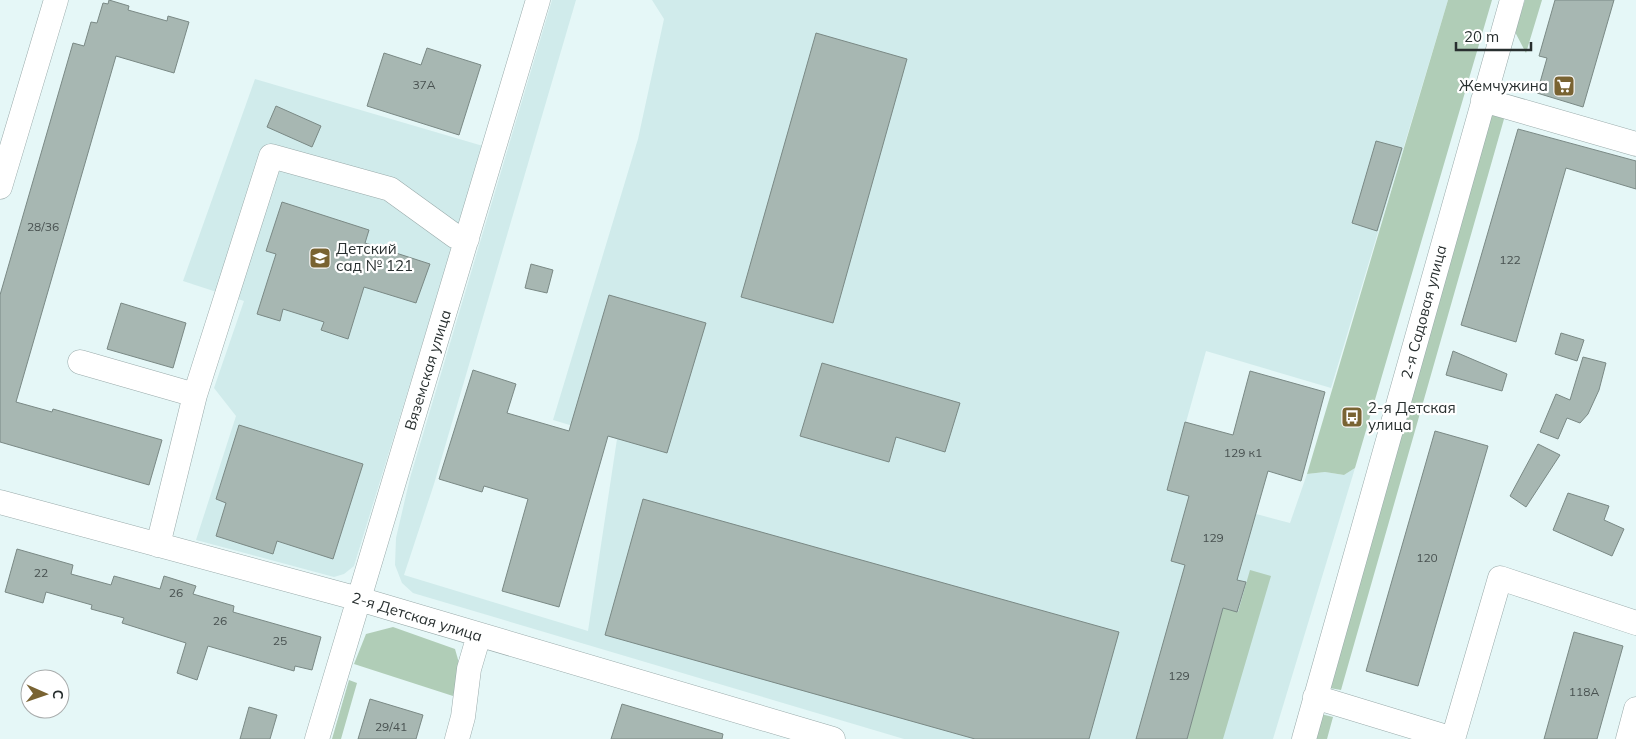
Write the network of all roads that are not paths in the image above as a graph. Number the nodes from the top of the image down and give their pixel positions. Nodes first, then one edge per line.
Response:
1 (56, 0) edge
2 (538, 0) edge
3 (1512, 0) edge
4 (1483, 100) junction
5 (9, 122) edge
6 (1636, 144) edge
7 (0, 187) edge
8 (467, 240) junction
9 (80, 362) dead end
10 (195, 395) junction
11 (0, 502) edge
12 (158, 545) junction
13 (359, 599) junction
14 (1636, 623) edge
15 (479, 635) junction
16 (1316, 697) junction
17 (1636, 709) edge
18 (317, 739) edge
19 (457, 739) edge
20 (832, 739) edge
21 (1304, 739) edge
22 (1453, 739) edge
23 (1628, 739) edge

1 - 5 street
2 - 8 street, Вяземская улица
3 - 4 street, 2-я Садовая улица
4 - 6 street
4 - 16 street, 2-я Садовая улица
5 - 7 street
8 - 10 street
8 - 13 street, Вяземская улица
9 - 10 street
10 - 12 street
11 - 12 street, 2-я Детская улица
12 - 13 street, 2-я Детская улица
13 - 15 street, 2-я Детская улица
13 - 18 street, Вяземская улица
14 - 22 street
15 - 19 street
15 - 20 street, 2-я Детская улица
16 - 21 street, 2-я Садовая улица
16 - 22 street
17 - 23 street

